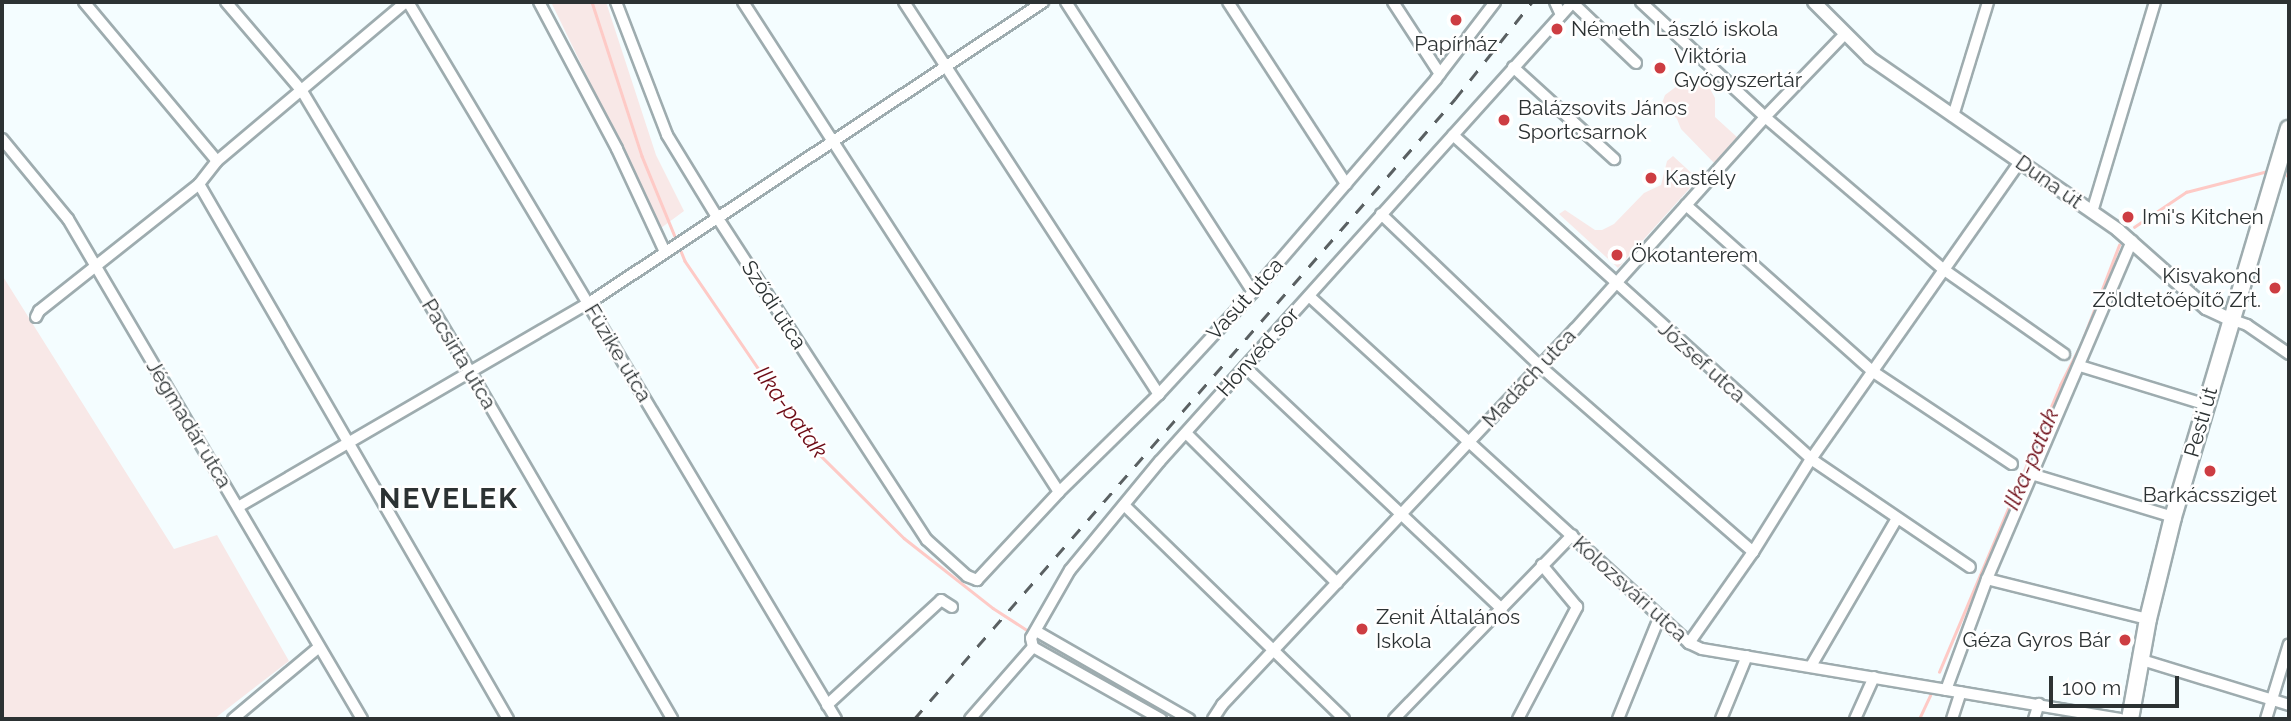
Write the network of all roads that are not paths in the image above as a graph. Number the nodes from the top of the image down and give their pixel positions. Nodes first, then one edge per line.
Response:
1 (84, 2) edge
2 (226, 2) edge
3 (407, 2) edge
4 (539, 2) edge
5 (616, 2) edge
6 (743, 2) edge
7 (904, 2) edge
8 (1043, 2) edge
9 (1066, 2) edge
10 (1228, 2) edge
11 (1393, 2) edge
12 (1495, 2) edge
13 (1555, 2) edge
14 (1573, 2) edge
15 (1641, 2) edge
16 (1814, 2) edge
17 (1988, 2) edge
18 (2155, 2) edge
19 (1560, 15) junction
20 (1844, 35) junction
21 (1636, 63) dead end
22 (947, 66) junction
23 (1513, 67) junction
24 (1440, 74) junction
25 (302, 92) junction
26 (1953, 116) junction
27 (1765, 117) junction
28 (2289, 129) edge
29 (1452, 135) junction
30 (2, 139) edge
31 (833, 140) junction
32 (1614, 159) dead end
33 (217, 161) junction
34 (2020, 163) junction
35 (199, 184) junction
36 (1346, 184) junction
37 (1686, 205) junction
38 (2092, 212) junction
39 (1381, 214) junction
40 (717, 217) junction
41 (2126, 236) junction
42 (668, 248) junction
43 (95, 267) junction
44 (1943, 269) junction
45 (1615, 284) junction
46 (1253, 292) junction
47 (1309, 296) junction
48 (589, 303) junction
49 (36, 317) dead end
50 (2230, 319) junction
51 (2064, 354) dead end
52 (2289, 354) edge
53 (1539, 366) junction
54 (2080, 366) junction
55 (1245, 367) junction
56 (1872, 372) junction
57 (471, 373) junction
58 (1159, 394) junction
59 (2207, 405) junction
60 (1186, 433) junction
61 (1470, 441) junction
62 (349, 442) junction
63 (1811, 459) junction
64 (2012, 464) dead end
65 (2031, 474) junction
66 (1059, 492) junction
67 (1124, 505) junction
68 (238, 507) junction
69 (1402, 515) junction
70 (2173, 517) junction
71 (1896, 520) junction
72 (1572, 535) junction
73 (1753, 552) junction
74 (1542, 565) junction
75 (1969, 568) dead end
76 (1987, 579) junction
77 (977, 580) joint
78 (1338, 583) junction
79 (951, 607) dead end
80 (1502, 610) junction
81 (1659, 618) junction
82 (2148, 619) junction
83 (1034, 637) junction
84 (1689, 643) junction
85 (2289, 644) edge
86 (319, 647) junction
87 (1273, 651) junction
88 (1747, 656) junction
89 (2142, 660) junction
90 (1811, 666) junction
91 (1874, 677) junction
92 (1942, 689) junction
93 (1961, 692) junction
94 (2272, 699) junction
95 (2039, 704) junction
96 (827, 705) junction
97 (2289, 705) edge
98 (233, 719) edge
99 (362, 719) edge
100 (508, 719) edge
101 (672, 719) edge
102 (836, 719) edge
103 (970, 719) edge
104 (1161, 719) edge
105 (1189, 719) edge
106 (1213, 719) edge
107 (1344, 719) edge
108 (1394, 719) edge
109 (1518, 719) edge
110 (1618, 719) edge
111 (1721, 719) edge
112 (1855, 719) edge
113 (1952, 719) edge
114 (2034, 719) edge
115 (2120, 719) edge
116 (2130, 719) edge
117 (2266, 719) edge

1 - 33 street
2 - 25 street, Pacsirta utca
3 - 25 street
3 - 48 street, Füzike utca
4 - 42 street
5 - 40 street, Sződi utca
6 - 31 street
7 - 22 street
8 - 22 street
9 - 46 street
10 - 36 street
11 - 24 street
12 - 24 street, Vasút utca
13 - 19 street
14 - 19 street, Honvéd sor
14 - 21 street
15 - 27 street
16 - 20 street, Duna út
17 - 26 street
18 - 38 street
19 - 23 street, Honvéd sor
20 - 26 street, Duna út
20 - 27 street, Madách utca
22 - 31 street
22 - 58 street
23 - 29 street, Honvéd sor
23 - 32 street
24 - 36 street, Vasút utca
25 - 33 street
25 - 57 street, Pacsirta utca
26 - 34 street, Duna út
27 - 37 street, Madách utca
27 - 44 street
28 - 50 main road, Pesti út
29 - 39 street, Honvéd sor
29 - 45 street, József utca
30 - 43 street, Jégmadár utca
31 - 40 street
31 - 66 street
33 - 35 street
34 - 38 street, Duna út
34 - 44 street
35 - 43 street
35 - 62 street
36 - 46 street, Vasút utca
37 - 45 street, Madách utca
37 - 56 street
38 - 41 street, Duna út
39 - 47 street, Honvéd sor
39 - 53 street
40 - 42 street
40 - 77 street, Sződi utca
41 - 50 street, Duna út
41 - 54 street
42 - 48 street
43 - 49 street
43 - 68 street, Jégmadár utca
44 - 51 street
44 - 56 street
45 - 53 street, Madách utca
45 - 63 street, József utca
46 - 58 street, Vasút utca
47 - 55 street, Honvéd sor
47 - 61 street, Kolozsvári utca
48 - 57 street
48 - 96 street, Füzike utca
50 - 52 street, Duna út
50 - 59 main road, Pesti út
53 - 61 street, Madách utca
53 - 73 street
54 - 59 street
54 - 65 street
55 - 60 street, Honvéd sor
55 - 69 street
56 - 63 street
56 - 64 street
57 - 62 street
57 - 101 street, Pacsirta utca
58 - 66 street, Vasút utca
59 - 70 main road, Pesti út
60 - 67 street, Honvéd sor
60 - 78 street
61 - 69 street, Madách utca
61 - 72 street, Kolozsvári utca
62 - 68 street
62 - 100 street
63 - 71 street, József utca
63 - 73 street
65 - 70 street
65 - 76 street
66 - 77 street, Vasút utca
67 - 83 street, Honvéd sor
67 - 87 street
68 - 86 street, Jégmadár utca
69 - 78 street, Madách utca
69 - 80 street
70 - 82 main road, Pesti út
71 - 75 street, József utca
71 - 90 street
72 - 74 street
72 - 81 street, Kolozsvári utca
73 - 84 street
74 - 80 street
74 - 109 street
76 - 82 street
76 - 92 street
78 - 87 street, Madách utca
79 - 96 street
80 - 108 street
81 - 84 street, Kolozsvári utca
81 - 110 street
82 - 89 main road, Pesti út
83 - 103 street, Honvéd sor
83 - 104 street
83 - 105 street
84 - 88 street, Kolozsvári utca
85 - 94 street
86 - 98 street
86 - 99 street, Jégmadár utca
87 - 106 street, Madách utca
87 - 107 street
88 - 90 street, Kolozsvári utca
88 - 111 street
89 - 94 street
89 - 116 main road, Pesti út
90 - 91 street, Kolozsvári utca
91 - 92 street, Kolozsvári utca
91 - 112 street
92 - 93 street, Kolozsvári utca
93 - 95 street, Kolozsvári utca
93 - 113 street
94 - 97 street
94 - 117 street
95 - 114 street
95 - 115 street, Kolozsvári utca
96 - 102 street, Füzike utca

